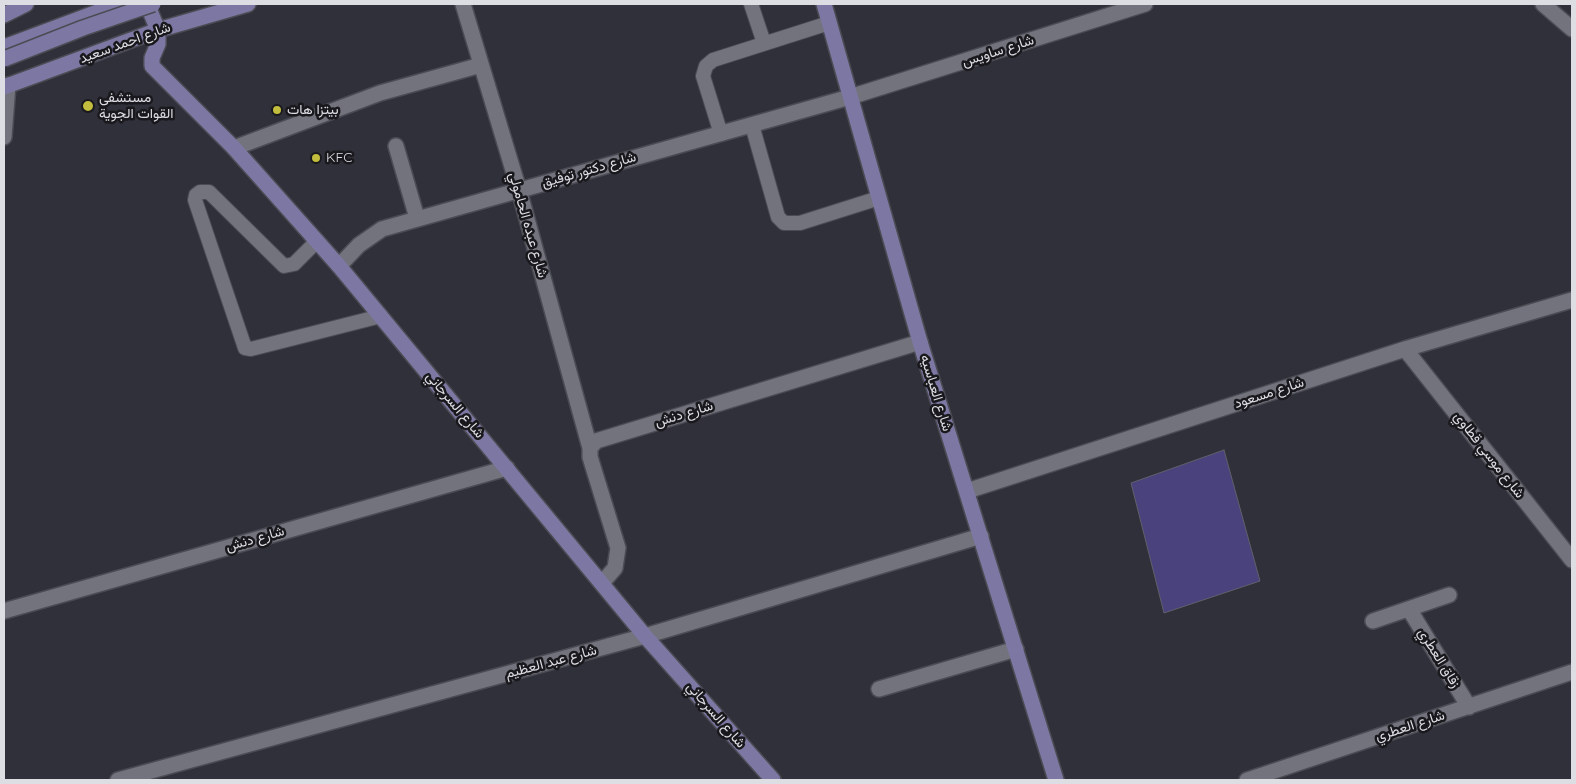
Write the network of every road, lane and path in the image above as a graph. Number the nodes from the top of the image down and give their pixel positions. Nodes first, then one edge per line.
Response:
1 (26, 4) edge
2 (118, 4) edge
3 (147, 4) edge
4 (153, 4) edge
5 (248, 4) edge
6 (463, 4) edge
7 (751, 4) edge
8 (824, 4) edge
9 (1145, 4) edge
10 (1542, 4) edge
11 (5, 10) edge
12 (829, 23) junction
13 (1572, 29) edge
14 (158, 30) junction
15 (764, 43) junction
16 (4, 47) edge
17 (4, 59) edge
18 (482, 65) junction
19 (6, 86) edge
20 (850, 97) junction
21 (752, 125) junction
22 (721, 134) junction
23 (4, 137) edge
24 (396, 146) dead end
25 (234, 148) junction
26 (519, 190) junction
27 (879, 198) junction
28 (417, 218) junction
29 (317, 241) junction
30 (339, 266) junction
31 (1572, 300) edge
32 (381, 316) junction
33 (920, 342) junction
34 (1405, 349) junction
35 (590, 448) junction
36 (507, 468) junction
37 (967, 491) junction
38 (981, 536) junction
39 (1572, 560) edge
40 (602, 583) junction
41 (1449, 595) dead end
42 (1409, 609) junction
43 (4, 611) edge
44 (1373, 622) dead end
45 (646, 636) junction
46 (1016, 649) junction
47 (1572, 672) edge
48 (879, 689) dead end
49 (1469, 707) junction
50 (118, 780) edge
51 (773, 780) edge
52 (1056, 780) edge
53 (1247, 780) edge

1 - 11 main road
2 - 16 main road
3 - 14 main road
4 - 17 main road, bridge
5 - 14 main road, شارع احمد سعيد
6 - 18 street, شارع عبده الحامولي
7 - 15 lane
8 - 12 main road, شارع العباسيه
9 - 20 street, شارع ساويس
10 - 13 street
12 - 15 lane
12 - 20 main road, شارع العباسيه
14 - 19 main road, شارع احمد سعيد
14 - 25 main road, شارع السرجاني
15 - 22 lane
18 - 25 street
18 - 26 street, شارع عبده الحامولي
19 - 23 street
20 - 21 street, شارع دكتور توفيق
20 - 27 main road, شارع العباسيه
21 - 22 street, شارع دكتور توفيق
21 - 27 lane
22 - 26 street, شارع دكتور توفيق
24 - 28 street
25 - 29 main road, شارع السرجاني
26 - 28 street, شارع دكتور توفيق
26 - 35 street, شارع عبده الحامولي
27 - 33 main road, شارع العباسيه
28 - 30 street, شارع دكتور توفيق
29 - 30 main road, شارع السرجاني
29 - 32 lane
30 - 32 main road, شارع السرجاني
31 - 34 street, شارع مسعود
32 - 36 main road, شارع السرجاني
33 - 35 street, شارع دنش
33 - 37 main road, شارع العباسيه
34 - 37 street, شارع مسعود
34 - 39 street, شارع موسي قطاوي
35 - 40 street
36 - 40 main road, شارع السرجاني
36 - 43 street, شارع دنش
37 - 38 main road, شارع العباسيه
38 - 45 street, شارع عبد العظيم
38 - 46 main road, شارع العباسيه
40 - 45 main road, شارع السرجاني
41 - 42 street
42 - 44 street
42 - 49 street, زقاق العطري
45 - 50 street, شارع عبد العظيم
45 - 51 main road, شارع السرجاني
46 - 48 street
46 - 52 main road, شارع العباسيه
47 - 49 street, شارع العطري
49 - 53 street, شارع العطري

